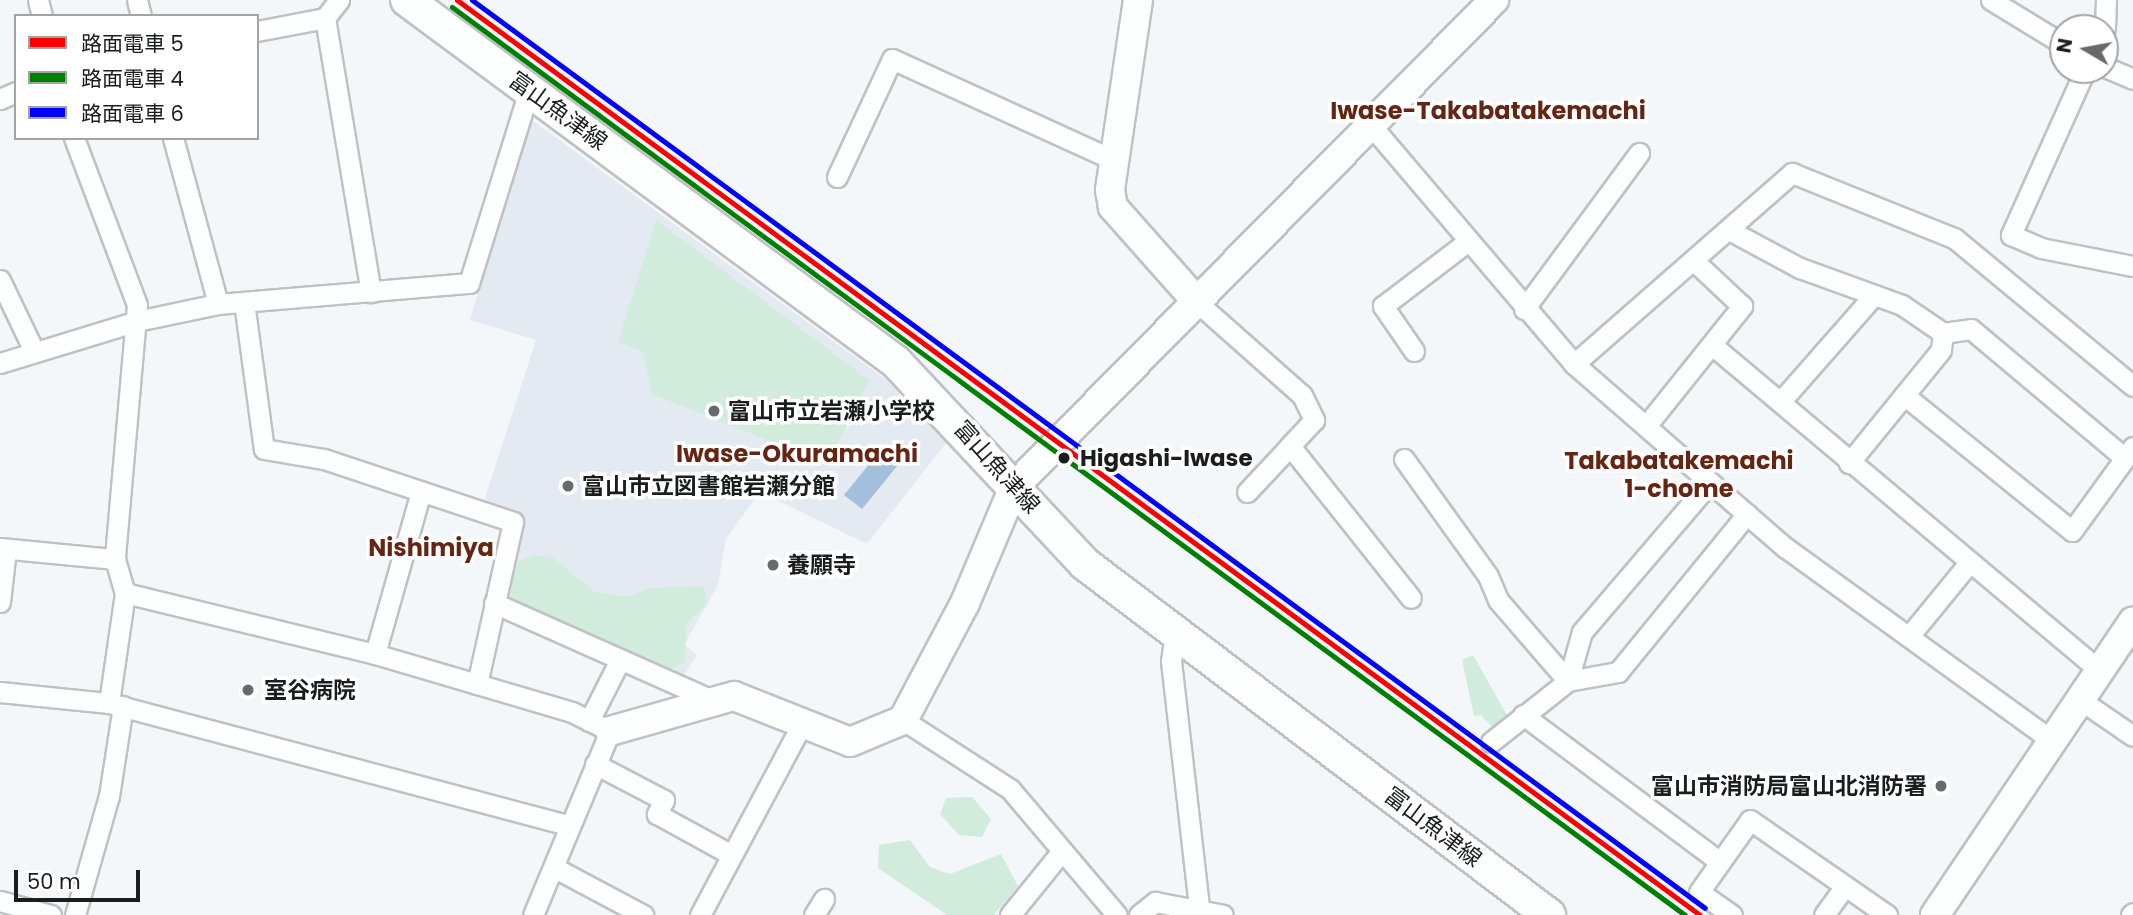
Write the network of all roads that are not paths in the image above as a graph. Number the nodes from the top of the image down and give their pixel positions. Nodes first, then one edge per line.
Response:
1 (339, 0) edge
2 (407, 0) edge
3 (1138, 0) edge
4 (1494, 0) edge
5 (1988, 1) edge
6 (325, 18) junction
7 (259, 32) edge
8 (2049, 36) edge
9 (2079, 84) edge
10 (528, 90) junction
11 (1369, 123) junction
12 (75, 140) edge
13 (174, 140) edge
14 (1639, 153) dead end
15 (1114, 160) junction
16 (837, 177) dead end
17 (1729, 230) junction
18 (1467, 242) junction
19 (1694, 261) junction
20 (2133, 266) edge
21 (0, 279) edge
22 (371, 292) junction
23 (1874, 295) junction
24 (244, 302) junction
25 (218, 304) junction
26 (1199, 304) junction
27 (1524, 309) junction
28 (137, 320) junction
29 (1942, 333) junction
30 (1713, 345) junction
31 (34, 351) junction
32 (1414, 351) dead end
33 (0, 363) edge
34 (1574, 364) junction
35 (2133, 386) edge
36 (1904, 395) junction
37 (1781, 401) junction
38 (1646, 426) junction
39 (1290, 446) junction
40 (2129, 453) edge
41 (1404, 459) dead end
42 (1849, 463) junction
43 (1710, 482) junction
44 (1014, 487) junction
45 (421, 491) junction
46 (1247, 492) dead end
47 (1748, 514) junction
48 (3, 549) edge
49 (115, 559) junction
50 (1969, 564) junction
51 (125, 593) junction
52 (1411, 598) dead end
53 (0, 601) edge
54 (494, 603) junction
55 (2133, 622) edge
56 (1175, 633) junction
57 (1910, 635) junction
58 (375, 654) junction
59 (621, 660) junction
60 (2099, 670) junction
61 (1568, 681) junction
62 (477, 684) junction
63 (0, 692) edge
64 (2079, 699) junction
65 (714, 701) junction
66 (116, 704) junction
67 (1523, 715) junction
68 (903, 720) junction
69 (599, 726) junction
70 (800, 726) junction
71 (2133, 736) edge
72 (2050, 739) junction
73 (1492, 742) dead end
74 (595, 764) junction
75 (569, 825) junction
76 (1062, 851) junction
77 (732, 855) junction
78 (1720, 862) junction
79 (557, 869) junction
80 (1845, 886) junction
81 (0, 901) edge
82 (1199, 907) junction
83 (51, 915) edge
84 (75, 915) edge
85 (533, 915) edge
86 (643, 915) edge
87 (700, 915) edge
88 (1010, 915) edge
89 (1117, 915) edge
90 (1139, 915) edge
91 (1223, 915) edge
92 (1549, 915) edge
93 (1732, 915) edge
94 (1824, 915) edge
95 (1887, 915) edge
96 (1935, 915) edge

1 - 6 street
2 - 10 main road, 富山魚津線
3 - 15 street
4 - 11 street
5 - 8 street
6 - 7 street
6 - 22 street
9 - 20 street
10 - 22 street
10 - 44 main road, 富山魚津線
11 - 18 street
11 - 26 street
12 - 28 street
13 - 25 street
14 - 27 street
15 - 16 street
15 - 26 street
17 - 19 street
17 - 23 street
17 - 35 street
18 - 27 street
18 - 32 street
19 - 30 street
19 - 34 street
21 - 31 street
22 - 24 street
23 - 29 street
23 - 37 street
24 - 25 street
24 - 45 street
25 - 28 street
26 - 39 street
26 - 44 street
27 - 34 street
28 - 31 street
28 - 49 street
29 - 36 street
29 - 40 street
30 - 37 street
30 - 38 street
31 - 33 street
34 - 38 street
36 - 40 street
36 - 42 street
37 - 42 street
38 - 43 street
39 - 46 street
39 - 52 street
41 - 61 street
42 - 50 street
43 - 47 street
43 - 61 street
44 - 56 main road, 富山魚津線
44 - 68 street
45 - 54 street
45 - 58 street
47 - 57 street
47 - 61 street
48 - 49 street
48 - 53 street
49 - 51 street
50 - 57 street
50 - 60 street
51 - 58 street
51 - 66 street
54 - 59 street
54 - 62 street
55 - 60 street
56 - 82 street
56 - 92 main road, 富山魚津線
57 - 72 street
58 - 62 street
59 - 65 street
59 - 69 street
60 - 64 street
61 - 67 street
62 - 69 street
63 - 66 street
64 - 71 street
64 - 72 street
65 - 69 street
65 - 70 street
66 - 75 street
66 - 84 street
67 - 73 street
67 - 78 street
68 - 70 street
68 - 76 street
69 - 74 street
70 - 77 street
72 - 96 street
74 - 75 street
74 - 77 street
75 - 79 street
76 - 88 street
76 - 89 street
77 - 87 street
78 - 80 street
78 - 93 street
79 - 85 street
79 - 86 street
80 - 94 street
80 - 95 street
81 - 83 street
82 - 90 street
82 - 91 street

